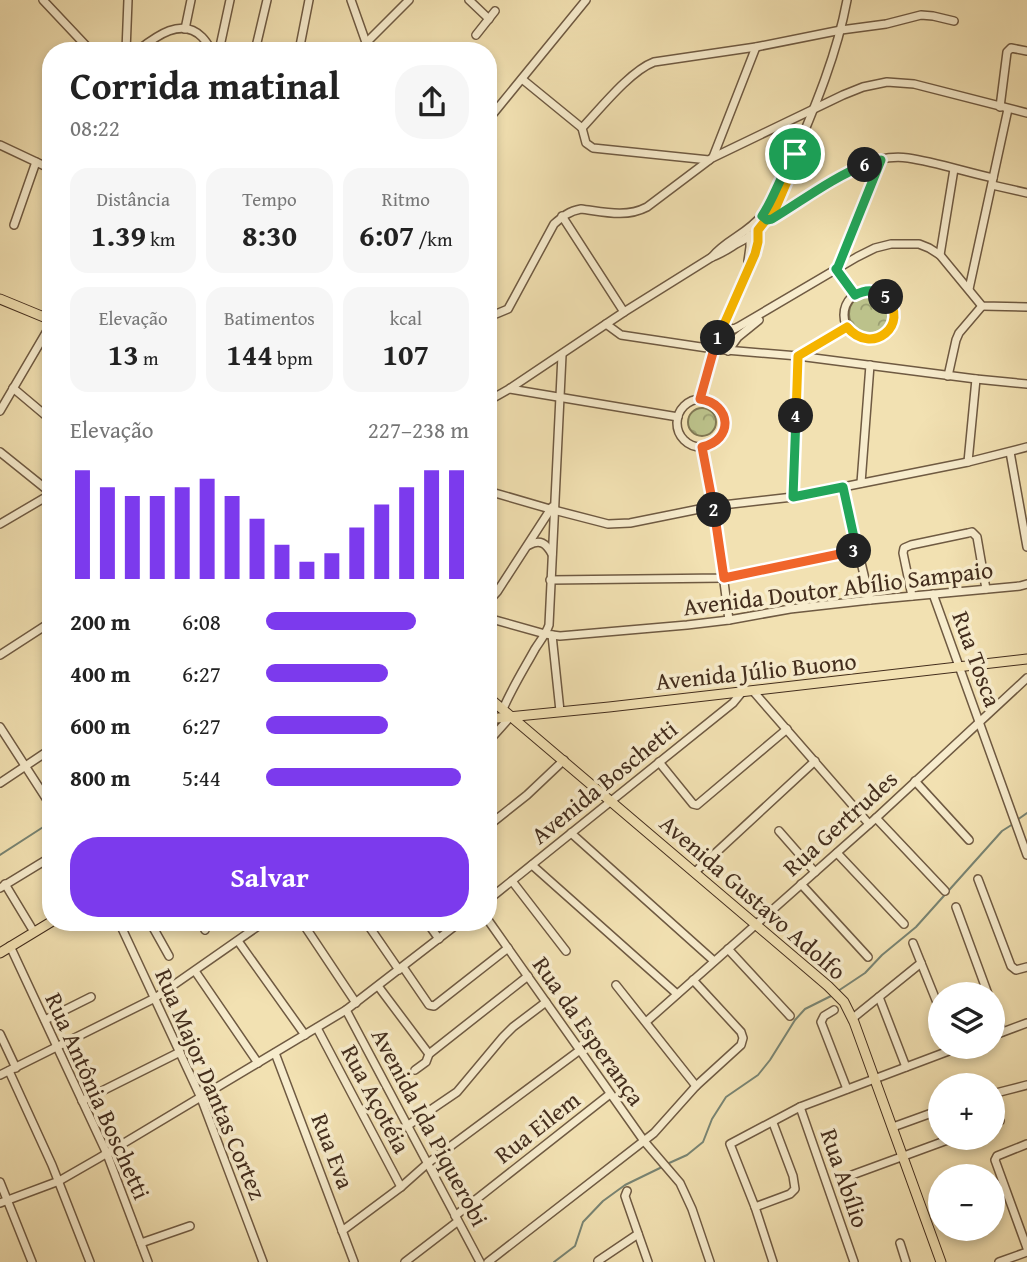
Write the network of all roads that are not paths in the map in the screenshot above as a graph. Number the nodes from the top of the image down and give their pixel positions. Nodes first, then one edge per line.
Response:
1 (43, 0) edge
2 (128, 0) edge
3 (191, 0) edge
4 (230, 0) edge
5 (267, 0) edge
6 (309, 0) edge
7 (351, 0) edge
8 (409, 0) edge
9 (469, 0) edge
10 (586, 0) edge
11 (847, 0) edge
12 (495, 11) dead end
13 (489, 19) junction
14 (954, 21) dead end
15 (185, 29) junction
16 (841, 30) junction
17 (476, 35) dead end
18 (83, 42) edge
19 (127, 42) edge
20 (149, 42) edge
21 (205, 42) edge
22 (221, 42) edge
23 (257, 42) edge
24 (301, 42) edge
25 (365, 42) edge
26 (371, 42) edge
27 (756, 47) junction
28 (1027, 51) edge
29 (522, 79) junction
30 (1004, 108) junction
31 (497, 109) edge
32 (813, 110) junction
33 (1027, 113) edge
34 (582, 128) junction
35 (0, 146) edge
36 (711, 159) junction
37 (881, 160) junction
38 (36, 162) junction
39 (42, 165) edge
40 (954, 169) junction
41 (992, 182) junction
42 (1027, 193) edge
43 (777, 197) junction
44 (808, 198) junction
45 (562, 216) junction
46 (764, 218) junction
47 (14, 225) dead end
48 (753, 230) junction
49 (940, 255) junction
50 (837, 268) junction
51 (969, 289) junction
52 (855, 295) junction
53 (0, 299) edge
54 (776, 306) junction
55 (982, 306) junction
56 (1027, 307) edge
57 (624, 312) junction
58 (497, 314) edge
59 (42, 318) edge
60 (606, 324) junction
61 (723, 327) junction
62 (847, 327) junction
63 (734, 329) junction
64 (738, 337) junction
65 (42, 338) edge
66 (714, 349) junction
67 (728, 351) junction
68 (562, 355) junction
69 (798, 356) junction
70 (870, 365) junction
71 (948, 376) junction
72 (976, 379) junction
73 (1027, 384) edge
74 (13, 388) junction
75 (509, 389) junction
76 (497, 396) edge
77 (559, 397) junction
78 (700, 399) junction
79 (0, 411) edge
80 (42, 412) edge
81 (678, 417) junction
82 (702, 447) junction
83 (1027, 447) edge
84 (0, 452) edge
85 (1010, 452) junction
86 (968, 462) junction
87 (861, 483) junction
88 (42, 486) edge
89 (843, 487) junction
90 (497, 493) edge
91 (793, 497) junction
92 (42, 498) edge
93 (713, 506) junction
94 (553, 508) junction
95 (0, 524) edge
96 (526, 546) junction
97 (1027, 547) edge
98 (857, 551) junction
99 (552, 555) junction
100 (724, 578) junction
101 (550, 580) junction
102 (1027, 584) edge
103 (986, 589) junction
104 (497, 592) edge
105 (933, 594) junction
106 (912, 596) junction
107 (870, 600) junction
108 (729, 620) junction
109 (497, 621) edge
110 (42, 628) edge
111 (549, 635) junction
112 (0, 655) edge
113 (1027, 659) edge
114 (960, 667) junction
115 (1027, 678) edge
116 (753, 691) junction
117 (742, 692) junction
118 (497, 704) edge
119 (503, 709) junction
120 (560, 712) junction
121 (512, 716) junction
122 (497, 718) edge
123 (979, 722) junction
124 (0, 727) edge
125 (787, 729) junction
126 (497, 732) edge
127 (42, 755) edge
128 (564, 760) junction
129 (815, 761) junction
130 (659, 762) junction
131 (25, 766) junction
132 (915, 781) junction
133 (0, 783) edge
134 (42, 792) edge
135 (611, 801) junction
136 (876, 818) junction
137 (497, 819) edge
138 (869, 824) junction
139 (779, 831) dead end
140 (571, 834) junction
141 (969, 840) dead end
142 (837, 853) junction
143 (1027, 855) edge
144 (42, 863) edge
145 (532, 865) junction
146 (695, 872) junction
147 (815, 872) junction
148 (978, 879) dead end
149 (512, 881) junction
150 (801, 884) junction
151 (3, 886) edge
152 (945, 891) dead end
153 (497, 893) edge
154 (956, 906) dead end
155 (756, 923) junction
156 (904, 924) dead end
157 (42, 927) edge
158 (123, 931) edge
159 (155, 931) edge
160 (252, 931) edge
161 (308, 931) edge
162 (373, 931) edge
163 (433, 931) edge
164 (449, 931) edge
165 (496, 931) edge
166 (34, 932) junction
167 (439, 939) junction
168 (238, 941) junction
169 (914, 943) dead end
170 (10, 946) junction
171 (508, 948) junction
172 (728, 949) junction
173 (566, 951) dead end
174 (0, 953) edge
175 (169, 956) dead end
176 (868, 957) dead end
177 (714, 961) junction
178 (921, 963) junction
179 (1027, 967) edge
180 (401, 969) junction
181 (195, 971) junction
182 (528, 976) junction
183 (692, 980) junction
184 (929, 982) edge
185 (984, 982) edge
186 (616, 985) dead end
187 (378, 986) junction
188 (677, 994) junction
189 (91, 997) dead end
190 (879, 997) junction
191 (155, 999) junction
192 (546, 1002) junction
193 (356, 1003) junction
194 (346, 1010) junction
195 (834, 1010) dead end
196 (790, 1016) dead end
197 (853, 1018) junction
198 (45, 1020) junction
199 (646, 1022) junction
200 (1027, 1023) edge
201 (317, 1028) junction
202 (1005, 1031) edge
203 (0, 1034) edge
204 (305, 1035) junction
205 (57, 1048) junction
206 (580, 1050) junction
207 (180, 1052) junction
208 (275, 1053) junction
209 (429, 1054) junction
210 (928, 1058) edge
211 (258, 1063) junction
212 (906, 1067) junction
213 (13, 1069) junction
214 (415, 1070) dead end
215 (0, 1076) edge
216 (875, 1078) junction
217 (1027, 1085) edge
218 (696, 1086) junction
219 (847, 1089) junction
220 (1005, 1091) edge
221 (610, 1094) junction
222 (201, 1098) junction
223 (82, 1101) junction
224 (800, 1107) junction
225 (928, 1114) edge
226 (773, 1123) junction
227 (407, 1126) junction
228 (893, 1127) junction
229 (644, 1141) junction
230 (1027, 1144) edge
231 (928, 1147) edge
232 (107, 1154) junction
233 (903, 1156) junction
234 (428, 1163) junction
235 (852, 1175) dead end
236 (59, 1181) junction
237 (0, 1182) edge
238 (401, 1187) junction
239 (627, 1191) dead end
240 (4, 1202) edge
241 (755, 1207) junction
242 (456, 1219) junction
243 (190, 1226) dead end
244 (342, 1231) junction
245 (638, 1234) junction
246 (900, 1242) dead end
247 (141, 1243) junction
248 (425, 1247) junction
249 (1027, 1250) edge
250 (1012, 1260) edge
251 (598, 1261) edge
252 (32, 1262) edge
253 (90, 1262) edge
254 (148, 1262) edge
255 (263, 1262) edge
256 (354, 1262) edge
257 (405, 1262) edge
258 (417, 1262) edge
259 (480, 1262) edge
260 (488, 1262) edge
261 (648, 1262) edge
262 (710, 1262) edge
263 (773, 1262) edge
264 (854, 1262) edge
265 (906, 1262) edge
266 (941, 1262) edge
267 (999, 1262) edge

1 - 18 street
2 - 19 street
3 - 15 street
4 - 22 street
5 - 23 street
6 - 24 street
7 - 25 street
8 - 26 street
9 - 13 street
10 - 29 street
11 - 16 street
12 - 13 street
13 - 17 street
14 - 16 street
15 - 20 street
15 - 21 street
16 - 27 street
16 - 32 street
27 - 34 street
27 - 36 street
28 - 30 street
29 - 31 street
29 - 34 street
30 - 32 street
30 - 33 street
30 - 41 street
32 - 36 street
32 - 43 street
34 - 36 street
35 - 38 street
36 - 45 street
37 - 40 street
37 - 44 street
37 - 50 street
38 - 39 street
38 - 47 street
40 - 41 street
40 - 49 street
41 - 42 street
41 - 51 street
43 - 44 street
43 - 46 street
44 - 46 street
45 - 57 street
45 - 58 street
46 - 48 street
48 - 57 street
48 - 61 street
49 - 50 street
49 - 51 street
50 - 52 street
50 - 54 street
51 - 55 street
52 - 62 street
52 - 62 street
53 - 59 main road
54 - 63 street
54 - 64 street
55 - 56 street
55 - 71 street
57 - 60 street
60 - 66 street
60 - 68 street
61 - 63 street
61 - 66 street
62 - 69 street
63 - 64 street
64 - 67 street
65 - 74 street
66 - 67 street
66 - 78 street
67 - 69 street
68 - 75 street
68 - 77 street
69 - 70 street
69 - 91 street
70 - 71 street
70 - 87 street
71 - 72 street
72 - 73 street
72 - 86 street
74 - 79 street
74 - 80 street
75 - 76 street
75 - 77 street
77 - 81 street
77 - 94 street
78 - 81 street
78 - 82 street
81 - 82 street
82 - 93 street
83 - 85 street
84 - 88 street
85 - 86 street
85 - 97 street, Avenida Doutor Abílio Sampaio
86 - 87 street
87 - 89 street
89 - 91 street
89 - 98 street
90 - 94 street
91 - 93 street
92 - 95 street
93 - 94 street
93 - 100 street
94 - 96 street
94 - 99 street
96 - 99 street
96 - 104 street
98 - 100 street
98 - 107 street
99 - 101 street
100 - 101 street
100 - 108 street
101 - 111 street
102 - 103 street, Avenida Doutor Abílio Sampaio
103 - 105 street, Avenida Doutor Abílio Sampaio
103 - 106 street
105 - 106 street, Avenida Doutor Abílio Sampaio
105 - 114 street, Rua Tosca
106 - 107 street, Avenida Doutor Abílio Sampaio
107 - 108 street, Avenida Doutor Abílio Sampaio
108 - 111 street, Avenida Doutor Abílio Sampaio
109 - 111 street, Avenida Doutor Abílio Sampaio
110 - 112 street
111 - 119 street
111 - 120 street
113 - 114 main road, Avenida Júlio Buono
114 - 116 main road, Avenida Júlio Buono
114 - 123 street, Rua Tosca
115 - 123 street, Rua Gertrudes
116 - 117 main road, Avenida Júlio Buono
116 - 125 street
117 - 120 main road, Avenida Júlio Buono
117 - 130 street, Avenida Boschetti
118 - 119 main road, Avenida Gustavo Adolfo
119 - 121 main road, Avenida Gustavo Adolfo
120 - 121 main road, Avenida Júlio Buono
121 - 122 main road, Avenida Júlio Buono
121 - 126 street
121 - 128 main road, Avenida Gustavo Adolfo
123 - 132 street, Rua Gertrudes
123 - 143 street, Rua Tosca
124 - 131 street
125 - 129 street
125 - 130 street
127 - 131 street
128 - 135 main road, Avenida Gustavo Adolfo
128 - 137 street
129 - 138 street
129 - 146 street
130 - 135 street, Avenida Boschetti
131 - 133 street
131 - 134 street
132 - 136 street, Rua Gertrudes
132 - 141 street
135 - 140 street, Avenida Boschetti
135 - 146 main road, Avenida Gustavo Adolfo
136 - 138 street, Rua Gertrudes
136 - 152 street
138 - 142 street, Rua Gertrudes
139 - 147 street
140 - 145 street, Avenida Boschetti
140 - 177 street
142 - 147 street, Rua Gertrudes
142 - 156 street
144 - 151 street
145 - 149 street, Avenida Boschetti
145 - 188 street
146 - 155 main road, Avenida Gustavo Adolfo
147 - 150 street, Rua Gertrudes
148 - 179 street
149 - 153 street, Avenida Boschetti
149 - 173 street
150 - 155 street, Rua Gertrudes
150 - 176 street
151 - 166 street
154 - 185 street
155 - 172 street, Rua Gertrudes
155 - 197 main road, Avenida Gustavo Adolfo
157 - 166 main road
158 - 191 street, Rua Major Dantas Cortez
159 - 175 street
160 - 168 street
161 - 193 street
162 - 180 street
163 - 167 street
164 - 167 street
165 - 171 street, Rua da Esperança
166 - 170 main road
167 - 180 street
168 - 181 street
168 - 204 street
169 - 178 street
170 - 174 main road
170 - 198 street, Rua Antônia Boschetti
171 - 180 street
171 - 182 street, Rua da Esperança
172 - 177 street, Rua Gertrudes
172 - 196 street
177 - 183 street, Rua Gertrudes
178 - 184 street
178 - 190 street
180 - 187 street
181 - 191 street
181 - 211 street
182 - 192 street, Rua da Esperança
182 - 209 street
183 - 188 street, Rua Gertrudes
183 - 218 street
186 - 199 street
187 - 193 street
187 - 209 street
188 - 199 street, Rua Gertrudes
189 - 198 street
190 - 197 street
190 - 212 street
191 - 205 street
191 - 207 street, Rua Major Dantas Cortez
192 - 206 street, Rua da Esperança
192 - 227 street
193 - 194 street
194 - 201 street
194 - 227 street, Avenida Ida Piquerobi
195 - 219 street
197 - 216 main road, Avenida Gustavo Adolfo
198 - 205 street, Rua Antônia Boschetti
199 - 218 street
200 - 202 street
201 - 204 street
201 - 238 street, Rua Açotéia
203 - 213 street
204 - 208 street
205 - 213 street
205 - 223 street, Rua Antônia Boschetti
206 - 221 street, Rua da Esperança
206 - 234 street
207 - 222 street, Rua Major Dantas Cortez
207 - 223 street
208 - 211 street
208 - 244 street, Rua Eva
209 - 214 street
210 - 212 street
211 - 222 street
212 - 216 street
213 - 215 street
213 - 236 street
216 - 219 street
216 - 228 main road, Avenida Gustavo Adolfo
217 - 220 street
218 - 229 street
219 - 224 street
221 - 229 street, Rua da Esperança
221 - 242 street, Rua Eilem
222 - 232 street
222 - 255 street, Rua Major Dantas Cortez
223 - 232 street, Rua Antônia Boschetti
224 - 226 street
224 - 264 street, Rua Abílio
225 - 228 street
226 - 241 street
226 - 241 street
227 - 234 street, Avenida Ida Piquerobi
228 - 233 main road, Avenida Gustavo Adolfo
229 - 260 street
229 - 262 street, Rua da Esperança
230 - 249 street
231 - 233 street
232 - 236 street
232 - 247 street, Rua Antônia Boschetti
233 - 235 street
233 - 266 main road, Avenida Gustavo Adolfo
234 - 238 street
234 - 242 street, Avenida Ida Piquerobi
236 - 240 street
236 - 253 street
237 - 240 street
238 - 244 street
239 - 245 street
240 - 252 street
241 - 263 street
242 - 248 street, Rua Eilem
242 - 259 street, Avenida Ida Piquerobi
243 - 247 street
244 - 256 street, Rua Eva
245 - 251 street
245 - 261 street
246 - 265 street
247 - 254 street, Rua Antônia Boschetti
248 - 257 street, Rua Eilem
248 - 258 street
249 - 250 street
250 - 267 street

